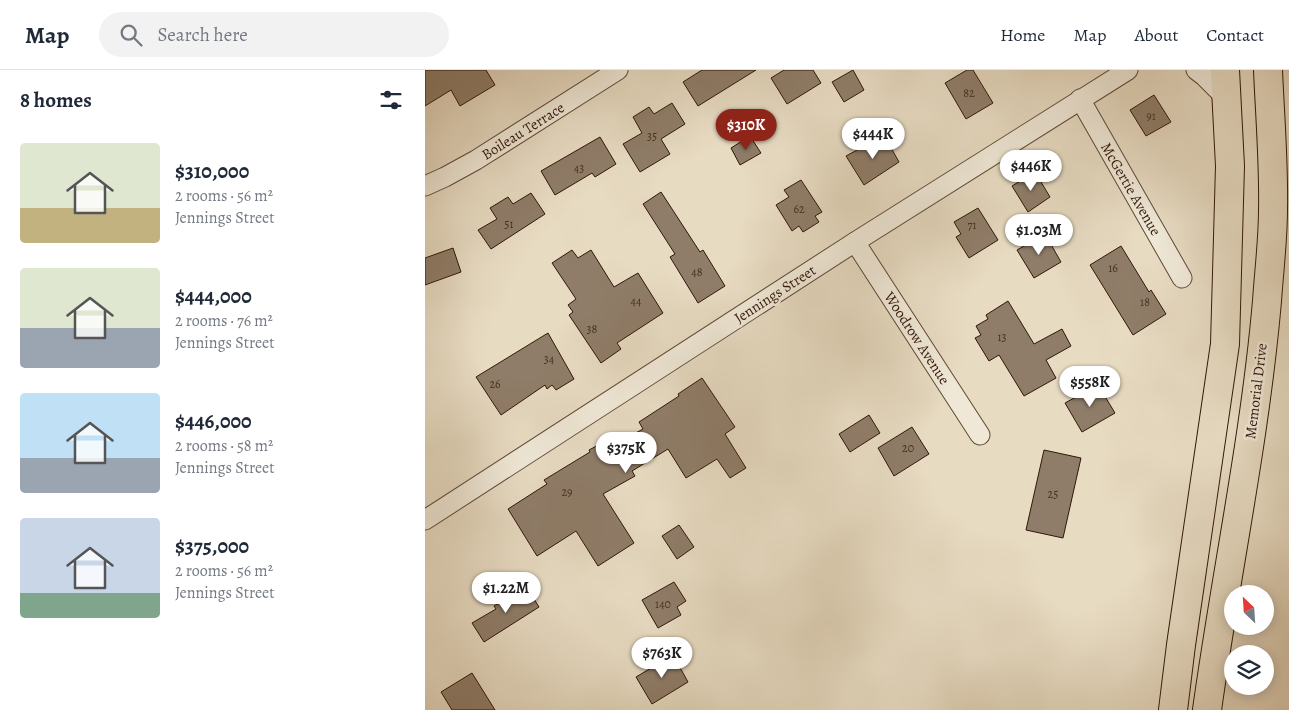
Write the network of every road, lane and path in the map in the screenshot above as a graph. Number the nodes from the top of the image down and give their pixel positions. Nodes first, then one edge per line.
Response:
1 (618, 70) edge
2 (1128, 70) edge
3 (1196, 70) edge
4 (1225, 70) edge
5 (1268, 70) edge
6 (1227, 99) junction
7 (1080, 100) junction
8 (425, 186) edge
9 (855, 242) junction
10 (1182, 278) dead end
11 (980, 435) dead end
12 (425, 520) edge
13 (1173, 710) edge
14 (1207, 710) edge

1 - 8 street, Boileau Terrace
2 - 7 street, Jennings Street
3 - 6 street
4 - 6 main road
5 - 14 main road, Memorial Drive
6 - 13 main road
7 - 9 street, Jennings Street
7 - 10 street, McGertie Avenue
9 - 11 street, Woodrow Avenue
9 - 12 street, Jennings Street

